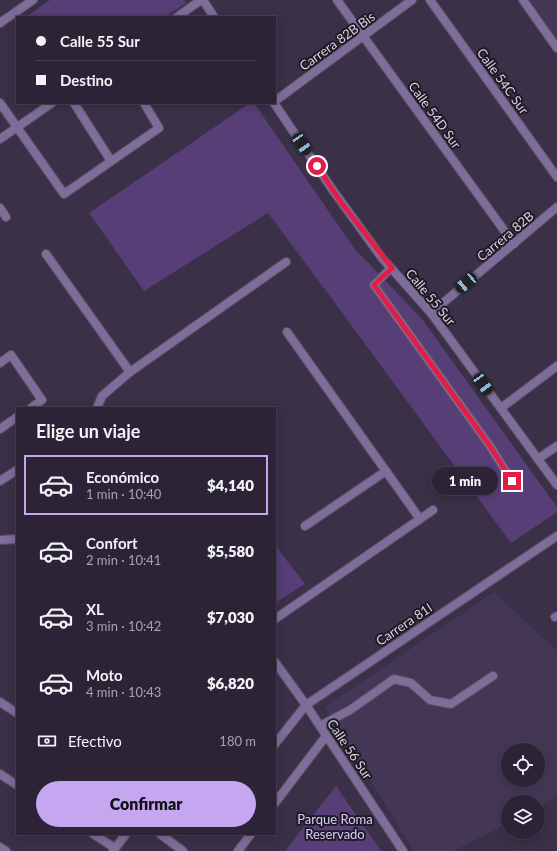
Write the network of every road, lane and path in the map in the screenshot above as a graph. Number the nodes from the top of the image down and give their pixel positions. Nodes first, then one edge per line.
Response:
1 (33, 0) edge
2 (202, 0) edge
3 (337, 0) edge
4 (412, 0) edge
5 (430, 0) edge
6 (523, 0) edge
7 (178, 16) edge
8 (213, 16) edge
9 (0, 23) edge
10 (363, 36) junction
11 (557, 48) edge
12 (276, 101) edge
13 (0, 103) edge
14 (51, 104) edge
15 (75, 104) edge
16 (145, 104) edge
17 (275, 104) edge
18 (17, 127) junction
19 (0, 139) edge
20 (111, 161) junction
21 (557, 177) edge
22 (557, 207) edge
23 (0, 208) edge
24 (6, 217) dead end
25 (514, 244) junction
26 (46, 254) dead end
27 (286, 262) dead end
28 (392, 268) junction
29 (431, 313) junction
30 (287, 332) dead end
31 (0, 362) edge
32 (557, 366) edge
33 (130, 372) junction
34 (32, 407) edge
35 (96, 407) edge
36 (501, 408) junction
37 (16, 418) edge
38 (0, 429) edge
39 (557, 446) edge
40 (538, 459) junction
41 (16, 471) edge
42 (386, 471) junction
43 (0, 481) edge
44 (512, 481) dead end
45 (557, 485) edge
46 (433, 510) dead end
47 (420, 518) junction
48 (305, 526) dead end
49 (557, 536) edge
50 (16, 539) edge
51 (0, 540) edge
52 (276, 618) edge
53 (276, 663) edge
54 (493, 676) dead end
55 (0, 702) edge
56 (306, 705) junction
57 (16, 712) edge
58 (320, 726) junction
59 (326, 736) junction
60 (276, 743) edge
61 (0, 774) edge
62 (16, 784) edge
63 (276, 802) edge
64 (94, 835) edge
65 (125, 835) edge
66 (161, 835) edge
67 (251, 835) edge
68 (0, 847) edge
69 (114, 850) edge
70 (6, 851) edge
71 (183, 851) edge
72 (238, 851) edge
73 (403, 851) edge

1 - 9 street
2 - 7 street
2 - 8 street
3 - 10 street, Calle 54D Sur
4 - 10 street, Carrera 82B Bis
5 - 21 street, Calle 54C Sur
6 - 11 street
10 - 12 street, Carrera 82B Bis
10 - 25 street, Calle 54D Sur
13 - 18 street
14 - 18 street
15 - 20 street
16 - 20 street
17 - 28 street, Calle 55 Sur
18 - 19 street
18 - 20 street
22 - 25 street, Carrera 82B
23 - 24 street
25 - 29 street, Carrera 82B
26 - 33 street
27 - 33 street
28 - 29 street, Calle 55 Sur
28 - 44 street
29 - 36 street, Calle 55 Sur
30 - 42 street
31 - 34 street
32 - 36 street
33 - 35 street
36 - 40 street, Calle 55 Sur
37 - 38 street
39 - 40 street
40 - 45 street, Calle 55 Sur
41 - 43 street
42 - 47 street
42 - 48 street
46 - 47 street
47 - 52 street
49 - 56 street, Carrera 81I
50 - 51 street
53 - 56 street, Calle 56 Sur
54 - 58 street
55 - 57 street
56 - 58 street, Calle 56 Sur
56 - 60 street, Carrera 81I
58 - 59 street, Calle 56 Sur
59 - 63 street
59 - 73 street, Calle 56 Sur
61 - 62 street
64 - 69 street
65 - 69 street
66 - 71 street
67 - 72 street
68 - 70 street

